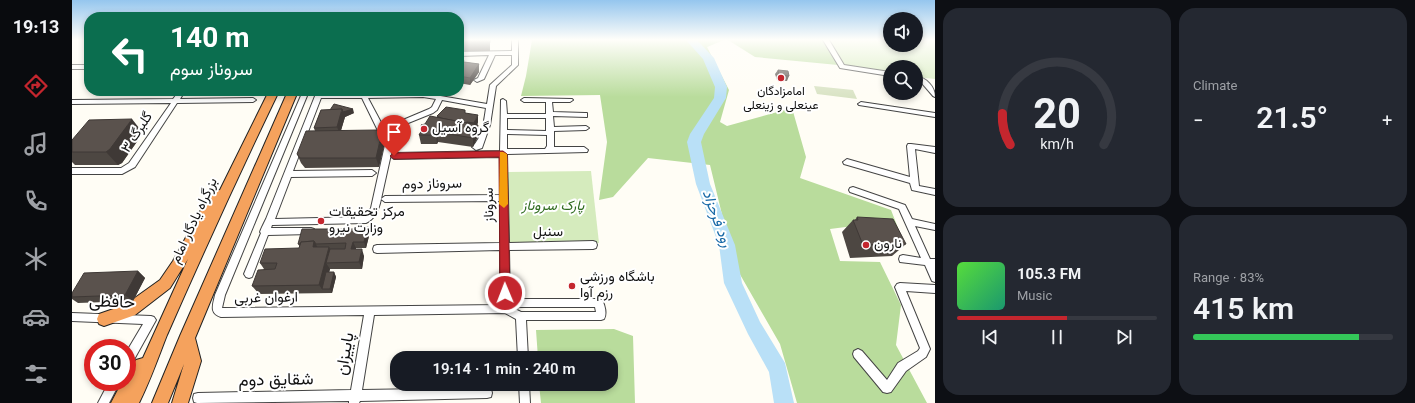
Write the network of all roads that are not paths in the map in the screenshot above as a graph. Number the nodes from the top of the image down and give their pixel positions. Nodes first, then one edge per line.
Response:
1 (490, 59) edge
2 (514, 59) edge
3 (837, 59) edge
4 (72, 67) edge
5 (84, 67) edge
6 (883, 73) edge
7 (477, 80) dead end
8 (923, 83) edge
9 (935, 95) edge
10 (178, 96) edge
11 (272, 96) edge
12 (291, 96) edge
13 (304, 96) edge
14 (318, 96) edge
15 (371, 96) edge
16 (429, 96) edge
17 (440, 98) junction
18 (175, 100) junction
19 (253, 100) dead end
20 (503, 100) dead end
21 (524, 100) dead end
22 (550, 100) junction
23 (570, 100) dead end
24 (72, 102) edge
25 (862, 104) dead end
26 (490, 108) junction
27 (549, 115) junction
28 (585, 115) dead end
29 (935, 115) edge
30 (503, 116) junction
31 (586, 128) dead end
32 (382, 131) junction
33 (549, 131) junction
34 (503, 132) junction
35 (476, 147) dead end
36 (548, 150) junction
37 (584, 150) dead end
38 (935, 150) edge
39 (503, 153) junction
40 (394, 156) dead end
41 (848, 162) dead end
42 (72, 171) edge
43 (234, 172) junction
44 (372, 173) dead end
45 (287, 174) junction
46 (914, 181) junction
47 (853, 190) dead end
48 (935, 192) edge
49 (504, 198) junction
50 (385, 199) dead end
51 (268, 222) junction
52 (910, 222) junction
53 (935, 227) edge
54 (349, 230) edge
55 (372, 230) dead end
56 (318, 231) edge
57 (264, 232) junction
58 (593, 245) dead end
59 (504, 246) junction
60 (377, 249) dead end
61 (903, 259) dead end
62 (931, 263) edge
63 (249, 274) dead end
64 (935, 278) edge
65 (935, 289) edge
66 (505, 309) junction
67 (370, 311) junction
68 (521, 316) junction
69 (72, 317) edge
70 (104, 319) junction
71 (187, 336) junction
72 (159, 337) junction
73 (136, 346) edge
74 (523, 351) edge
75 (858, 354) dead end
76 (110, 391) edge
77 (524, 391) edge
78 (487, 393) dead end
79 (198, 398) dead end
80 (354, 399) edge
81 (103, 403) edge
82 (118, 403) edge
83 (131, 403) edge
84 (160, 403) edge
85 (180, 403) edge
86 (525, 403) edge

1 - 7 street
2 - 26 street
3 - 6 street
4 - 5 street
8 - 9 street
10 - 18 street, گلبرگ ۳
11 - 43 highway, بزرگراه یادگار امام
12 - 71 highway
13 - 67 street, ارغوان غربی
14 - 45 street
15 - 32 street
16 - 17 street
17 - 26 street
17 - 32 street
18 - 19 street
18 - 24 street
18 - 42 street, گلبرگ ۳
20 - 30 street, سروناز
21 - 22 street
22 - 23 street
22 - 27 street
25 - 29 street
26 - 35 street
27 - 28 street
27 - 30 street
27 - 33 street
30 - 34 street, سروناز
31 - 33 street
32 - 51 street
33 - 34 street
33 - 36 street
34 - 39 street, سروناز
36 - 37 street
36 - 39 street
38 - 46 street
39 - 40 street
39 - 49 street, سروناز
41 - 46 street
43 - 70 highway
43 - 72 highway, بزرگراه یادگار امام
44 - 45 street
45 - 51 street
46 - 48 street
47 - 52 street
49 - 50 street, سروناز دوم
49 - 59 street, سروناز
51 - 57 street
52 - 53 street
52 - 62 street
54 - 55 street
56 - 57 street
57 - 63 street
58 - 59 street, سنبل
59 - 60 street, سنبل
59 - 66 street, سروناز
61 - 62 street
62 - 64 street
65 - 75 street
66 - 67 street, ارغوان غربی
66 - 68 street, ارغوان غربی
66 - 68 street, ارغوان غربی
67 - 80 street, پاییزان
68 - 74 street
69 - 70 street, حافظی
70 - 73 street, حافظی
71 - 84 highway
71 - 85 highway
72 - 82 highway
72 - 83 highway, بزرگراه یادگار امام
76 - 81 street
77 - 86 street
78 - 80 street, شقایق دوم
79 - 80 street, شقایق دوم

